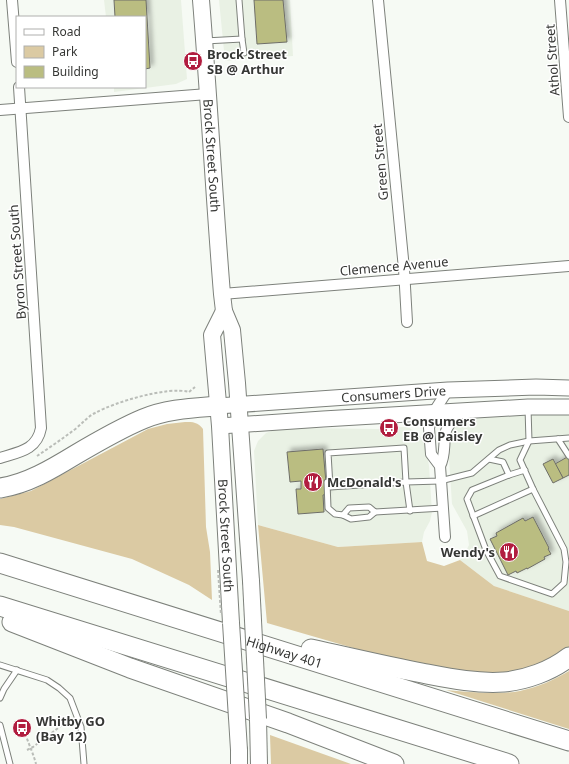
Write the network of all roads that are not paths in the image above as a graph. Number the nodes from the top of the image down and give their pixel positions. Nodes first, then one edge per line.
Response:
1 (12, 0) edge
2 (201, 0) edge
3 (239, 0) edge
4 (378, 0) edge
5 (560, 0) edge
6 (242, 38) junction
7 (204, 41) junction
8 (16, 50) edge
9 (244, 53) dead end
10 (19, 88) edge
11 (208, 94) junction
12 (20, 109) junction
13 (0, 110) edge
14 (569, 116) edge
15 (569, 266) edge
16 (404, 278) junction
17 (222, 294) junction
18 (224, 311) junction
19 (407, 322) dead end
20 (569, 388) edge
21 (448, 390) junction
22 (239, 404) junction
23 (218, 406) junction
24 (528, 407) junction
25 (569, 408) edge
26 (462, 411) junction
27 (433, 413) junction
28 (241, 425) junction
29 (220, 426) junction
30 (569, 438) edge
31 (558, 439) junction
32 (529, 441) junction
33 (328, 456) junction
34 (569, 456) edge
35 (0, 458) edge
36 (489, 459) junction
37 (440, 466) junction
38 (525, 470) junction
39 (508, 474) junction
40 (440, 481) junction
41 (406, 482) junction
42 (0, 488) edge
43 (533, 489) junction
44 (443, 508) junction
45 (410, 511) junction
46 (375, 512) junction
47 (342, 515) junction
48 (473, 516) junction
49 (446, 537) dead end
50 (567, 548) edge
51 (0, 563) edge
52 (0, 606) edge
53 (0, 617) edge
54 (569, 657) edge
55 (0, 665) edge
56 (17, 670) junction
57 (0, 698) edge
58 (0, 725) edge
59 (569, 741) edge
60 (239, 757) edge
61 (259, 760) edge
62 (10, 764) edge
63 (84, 764) edge
64 (394, 764) edge
65 (508, 764) edge

1 - 8 street
2 - 7 main road, Brock Street South
3 - 6 lane
4 - 16 street, Green Street
5 - 14 street, Athol Street
6 - 7 lane
6 - 9 lane
7 - 11 main road, Brock Street South
10 - 12 street, Byron Street South
11 - 12 street
11 - 17 main road, Brock Street South
12 - 13 street
12 - 35 street, Byron Street South
15 - 16 street, Clemence Avenue
16 - 17 street, Clemence Avenue
16 - 19 street, Green Street
17 - 18 main road, Brock Street South
18 - 22 main road, Brock Street South
18 - 23 main road, Brock Street South
20 - 21 main road, Consumers Drive
21 - 22 main road, Consumers Drive
21 - 27 street
22 - 23 main road, Consumers Drive
22 - 28 main road, Brock Street South
23 - 29 main road, Brock Street South
23 - 42 highway
24 - 25 main road, Consumers Drive
24 - 26 main road, Consumers Drive
24 - 32 lane
26 - 27 main road, Consumers Drive
26 - 37 street
27 - 28 main road, Consumers Drive
27 - 37 street
28 - 29 main road, Consumers Drive
28 - 61 main road, Brock Street South, bridge
29 - 60 main road, Brock Street South, bridge
30 - 31 lane
31 - 32 lane
31 - 34 lane
32 - 36 lane
32 - 38 lane
33 - 41 lane
33 - 41 lane
33 - 47 lane
36 - 39 lane
36 - 40 lane
37 - 40 street
38 - 39 lane
38 - 43 lane
39 - 48 lane
40 - 41 lane
40 - 44 street
41 - 45 lane
43 - 48 lane
43 - 50 lane
44 - 45 lane
44 - 49 street
45 - 46 lane
46 - 47 lane
46 - 47 lane
48 - 50 lane
51 - 54 highway
51 - 59 highway, Highway 401
52 - 65 highway
53 - 64 highway
55 - 56 lane
56 - 57 lane
56 - 63 lane
58 - 62 lane

